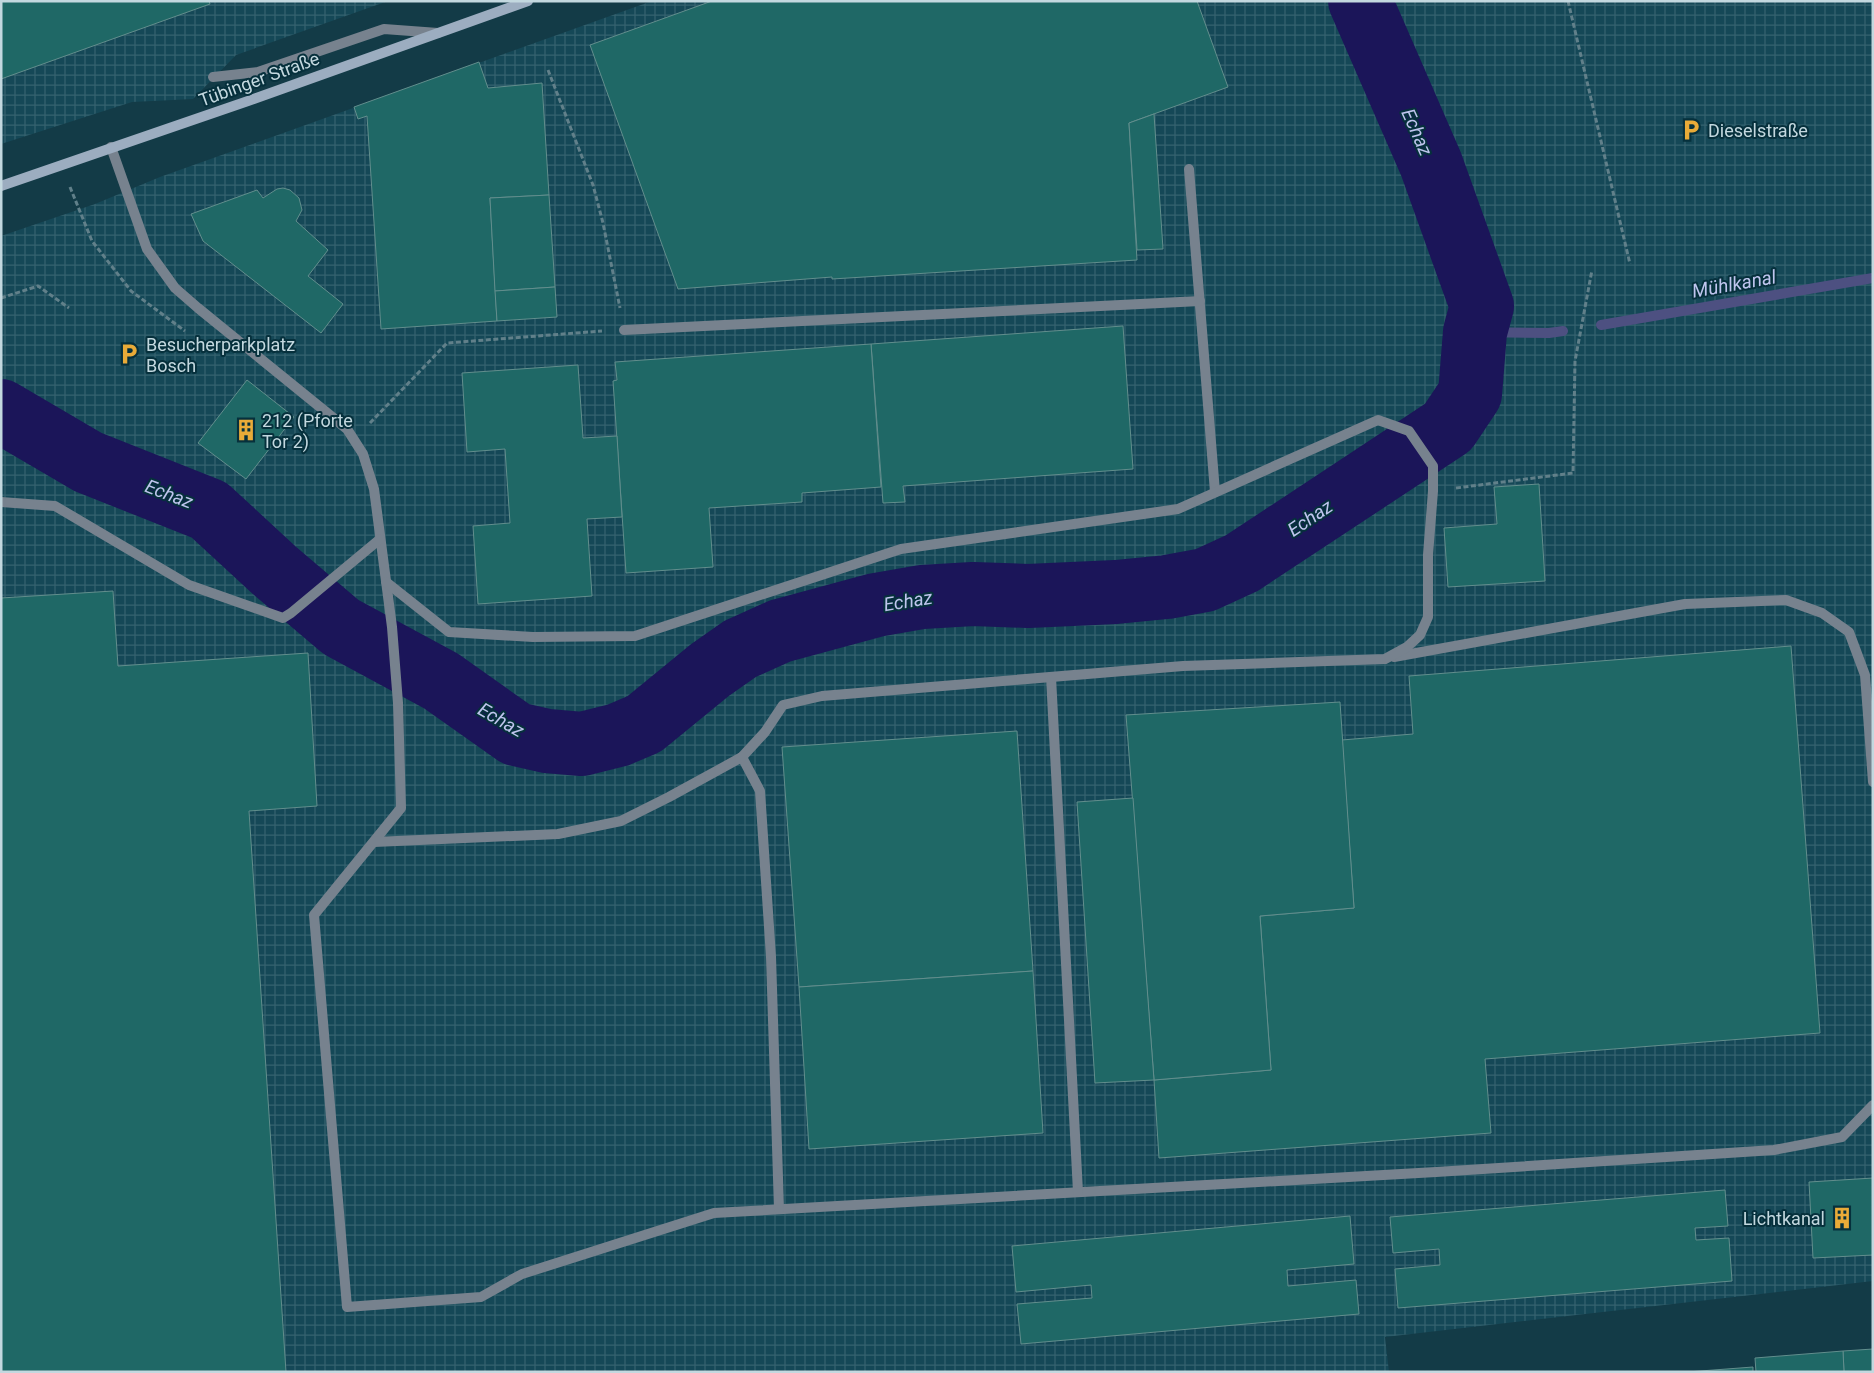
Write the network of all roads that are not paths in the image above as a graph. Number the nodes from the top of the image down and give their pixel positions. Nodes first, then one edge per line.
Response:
1 (528, 1) edge
2 (438, 33) junction
3 (213, 77) dead end
4 (112, 147) junction
5 (1189, 169) dead end
6 (1, 186) edge
7 (1200, 301) junction
8 (624, 330) road end
9 (1215, 492) junction
10 (1, 502) edge
11 (380, 539) junction
12 (386, 582) junction
13 (1385, 659) junction
14 (1051, 677) junction
15 (742, 757) junction
16 (1873, 782) edge
17 (374, 842) junction
18 (1873, 1105) edge
19 (1078, 1192) junction
20 (779, 1209) junction

1 - 2 main road, Tübinger Straße
2 - 3 lane
2 - 4 main road, Tübinger Straße
4 - 6 main road, Tübinger Straße
4 - 11 lane
5 - 7 lane
7 - 8 lane
7 - 9 lane
9 - 12 lane
9 - 13 lane
10 - 11 lane
11 - 12 lane
12 - 17 lane
13 - 14 lane
13 - 16 lane
14 - 15 lane
14 - 19 lane
15 - 17 lane
15 - 20 lane
17 - 20 lane
18 - 19 lane
19 - 20 lane

